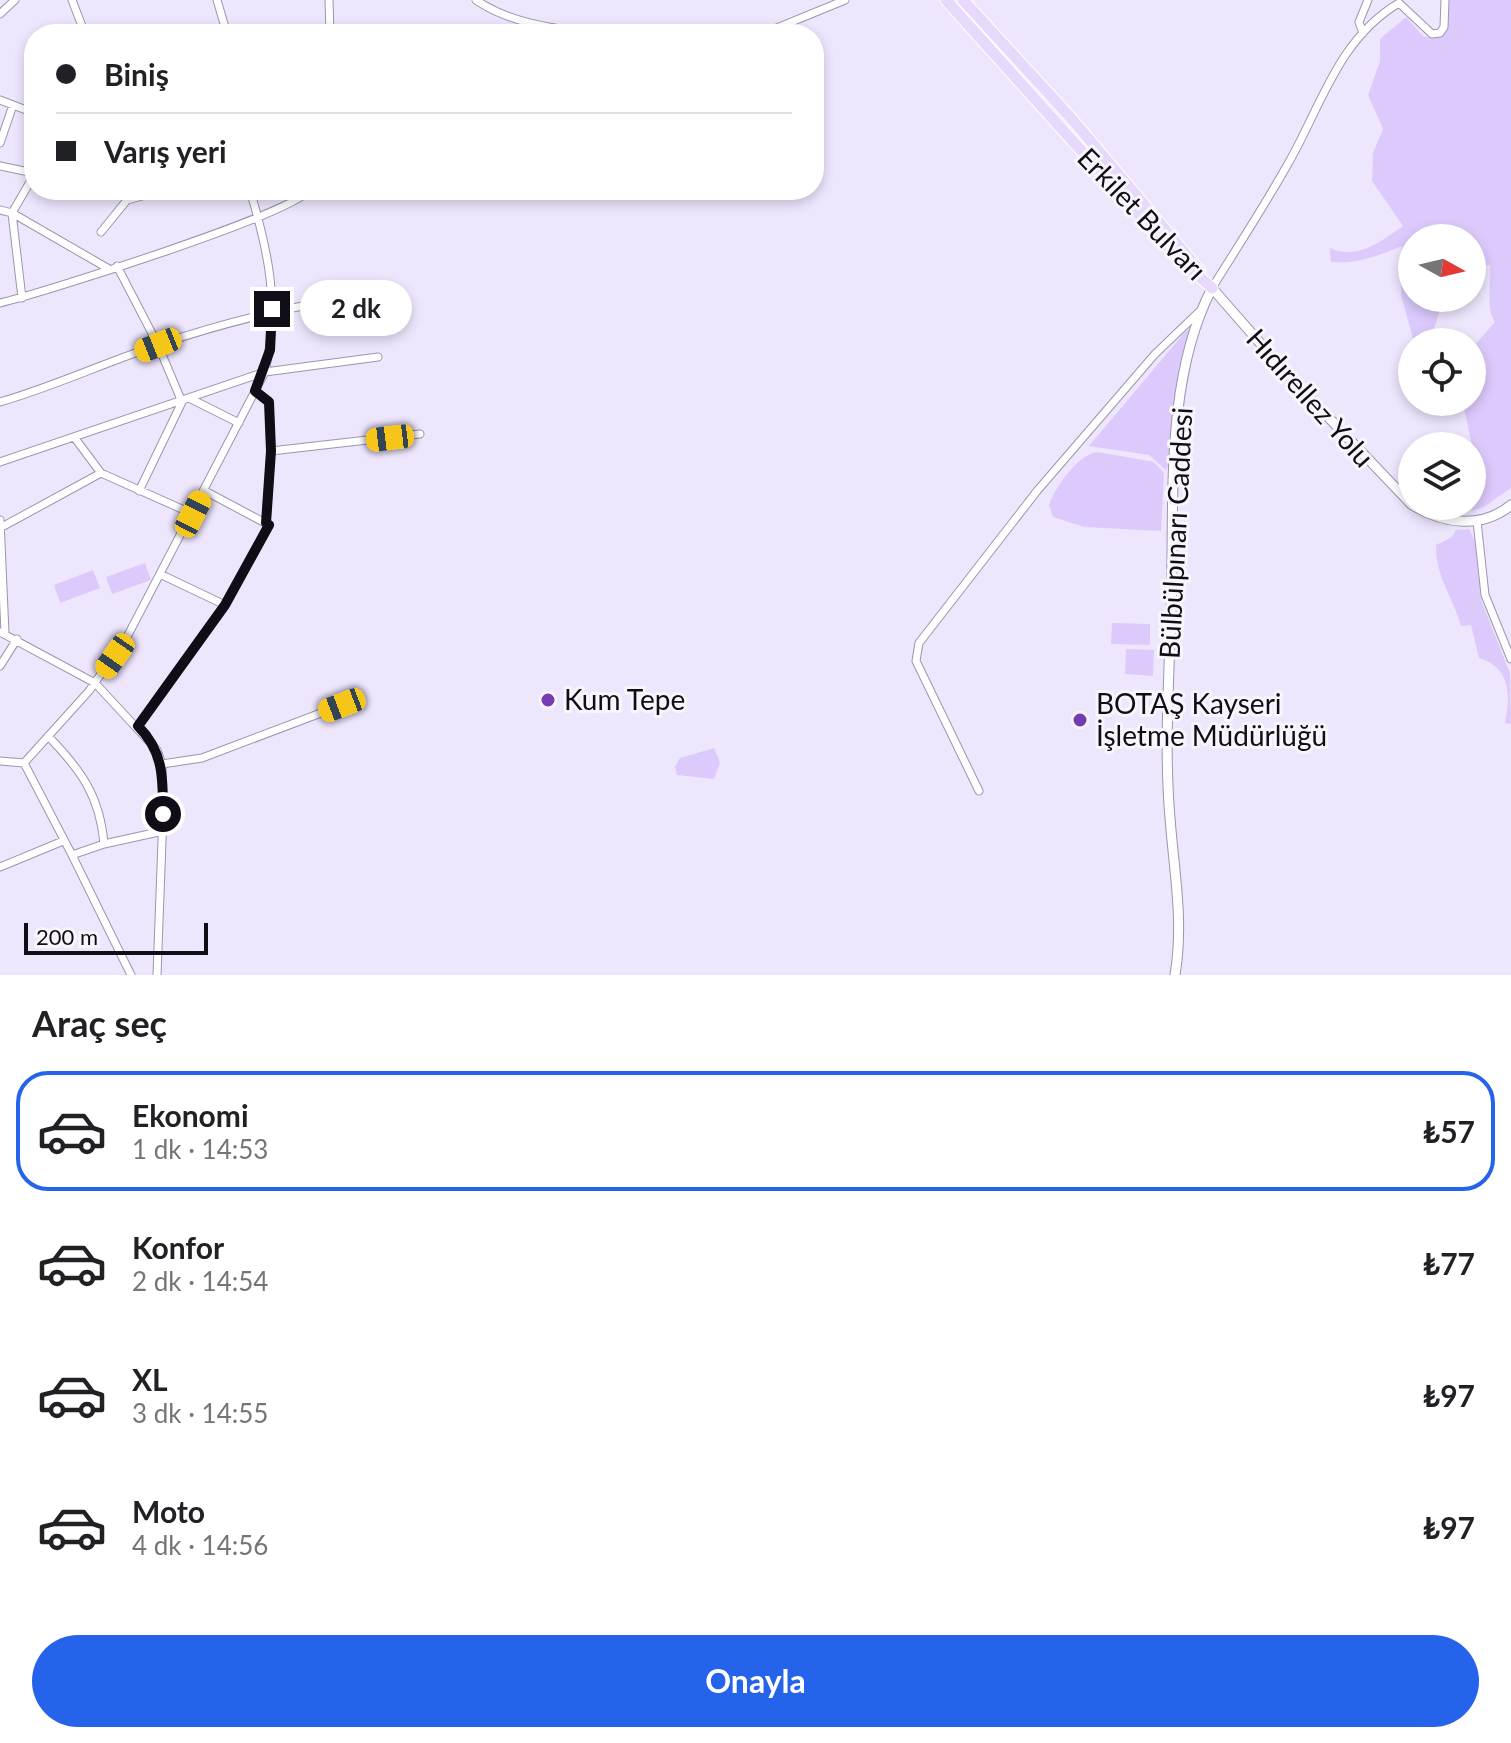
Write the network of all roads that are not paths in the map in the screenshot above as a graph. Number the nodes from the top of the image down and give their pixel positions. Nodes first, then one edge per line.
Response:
1 (15, 0) edge
2 (72, 0) edge
3 (217, 0) edge
4 (329, 0) edge
5 (476, 0) edge
6 (845, 0) edge
7 (946, 0) edge
8 (963, 0) edge
9 (1368, 0) edge
10 (1445, 0) edge
11 (0, 14) edge
12 (81, 24) edge
13 (224, 24) edge
14 (330, 24) edge
15 (542, 24) edge
16 (786, 24) edge
17 (1363, 33) junction
18 (0, 100) edge
19 (13, 105) junction
20 (24, 109) edge
21 (0, 143) edge
22 (0, 166) edge
23 (24, 172) edge
24 (24, 192) edge
25 (127, 200) edge
26 (253, 200) edge
27 (300, 200) edge
28 (0, 210) edge
29 (12, 213) junction
30 (258, 218) junction
31 (101, 232) dead end
32 (113, 267) junction
33 (1212, 288) junction
34 (368, 294) dead end
35 (22, 298) junction
36 (0, 303) edge
37 (272, 309) junction
38 (1201, 310) junction
39 (158, 345) junction
40 (378, 357) dead end
41 (265, 372) junction
42 (255, 391) junction
43 (185, 399) junction
44 (0, 402) edge
45 (239, 423) junction
46 (420, 434) dead end
47 (74, 437) junction
48 (271, 451) junction
49 (0, 462) edge
50 (101, 473) junction
51 (1398, 490) edge
52 (139, 491) junction
53 (205, 491) junction
54 (1511, 505) edge
55 (193, 514) junction
56 (1465, 520) edge
57 (1477, 521) junction
58 (266, 523) junction
59 (1, 525) edge
60 (162, 575) junction
61 (225, 605) junction
62 (3, 633) edge
63 (17, 639) junction
64 (1511, 659) edge
65 (0, 666) edge
66 (95, 683) junction
67 (342, 705) dead end
68 (138, 726) junction
69 (48, 736) junction
70 (0, 761) edge
71 (24, 763) junction
72 (162, 764) junction
73 (979, 791) dead end
74 (163, 831) junction
75 (63, 841) junction
76 (104, 844) junction
77 (72, 855) junction
78 (0, 867) edge
79 (131, 975) edge
80 (157, 975) edge
81 (1175, 975) edge

1 - 11 street
2 - 12 street
3 - 13 street
4 - 14 street
5 - 15 street
6 - 16 street
7 - 33 main road, Erkilet Bulvarı
8 - 33 main road, Erkilet Bulvarı
9 - 17 street
10 - 17 street
17 - 33 street
18 - 19 street
19 - 20 street
19 - 21 street
22 - 23 street
24 - 29 street
25 - 31 street
26 - 30 street
27 - 30 street
28 - 29 street
29 - 32 street
29 - 35 street
30 - 32 street
30 - 37 street
32 - 35 street
32 - 39 street
33 - 38 street, Bülbülpınarı Caddesi
33 - 51 street, Hıdırellez Yolu
34 - 37 street
35 - 36 street
37 - 39 street
37 - 41 street
38 - 73 street
38 - 81 street, Bülbülpınarı Caddesi
39 - 43 street
39 - 44 street
40 - 41 street
41 - 42 street
41 - 43 street
42 - 45 street
42 - 48 street
43 - 45 street
43 - 47 street
43 - 52 street
45 - 53 street
46 - 48 street
47 - 49 street
47 - 50 street
48 - 58 street
50 - 52 street
50 - 59 street
52 - 55 street
53 - 55 street
53 - 58 street
54 - 57 street
55 - 60 street
56 - 57 street, Hıdırellez Yolu
57 - 64 street
58 - 61 street
59 - 62 street
60 - 61 street
60 - 66 street
61 - 68 street
62 - 63 street
63 - 65 street
63 - 66 street
66 - 68 street
66 - 69 street
67 - 72 street
68 - 72 street
69 - 71 street
69 - 76 street
70 - 71 street
71 - 75 street
72 - 74 street
74 - 76 street
74 - 80 street
75 - 77 street
75 - 78 street
76 - 77 street
77 - 79 street

